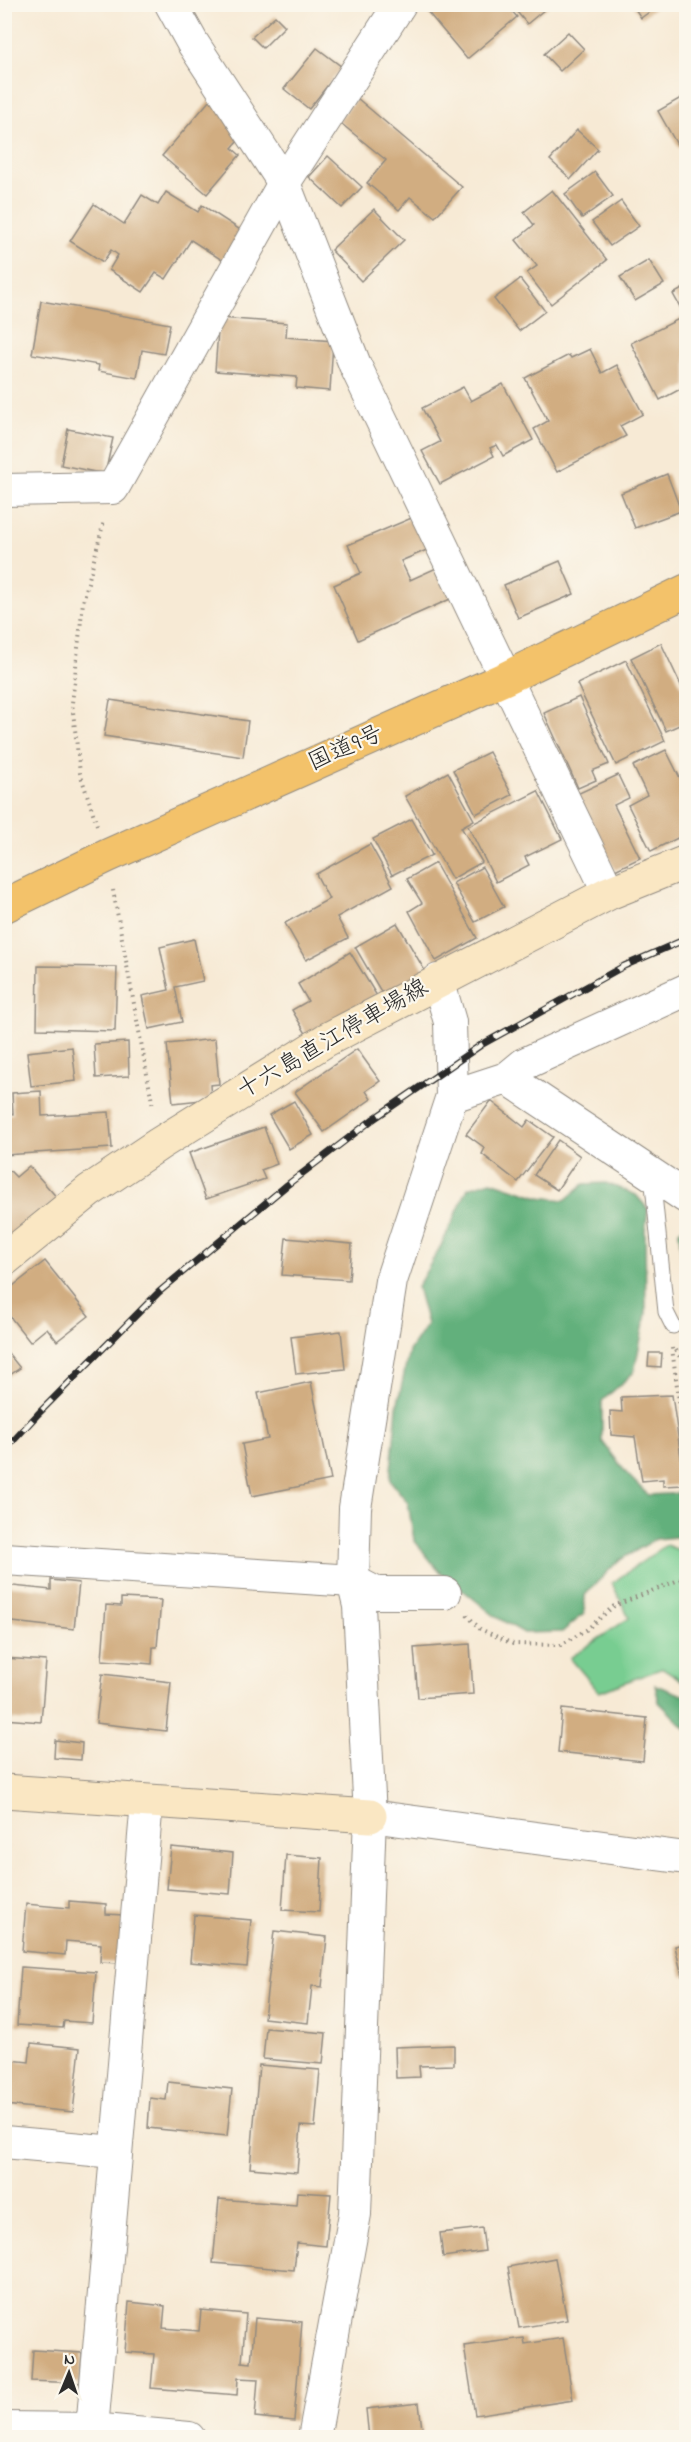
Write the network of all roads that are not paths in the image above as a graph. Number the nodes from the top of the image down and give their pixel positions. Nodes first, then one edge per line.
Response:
1 (171, 4) edge
2 (400, 4) edge
3 (284, 183) junction
4 (4, 490) edge
5 (687, 591) edge
6 (506, 678) junction
7 (687, 862) edge
8 (609, 893) junction
9 (4, 906) edge
10 (438, 980) junction
11 (687, 990) edge
12 (507, 1078) junction
13 (452, 1096) junction
14 (652, 1175) junction
15 (687, 1197) edge
16 (4, 1260) edge
17 (673, 1326) dead end
18 (4, 1559) edge
19 (353, 1581) junction
20 (446, 1593) road end
21 (4, 1791) edge
22 (147, 1802) junction
23 (370, 1816) junction
24 (687, 1858) edge
25 (4, 2142) edge
26 (115, 2152) junction
27 (4, 2428) edge
28 (92, 2429) junction
29 (189, 2438) edge
30 (315, 2438) edge

1 - 3 street
2 - 3 street
3 - 4 street
3 - 6 street
5 - 6 highway, 国道9号
6 - 8 street
6 - 9 highway, 国道9号
7 - 8 main road, 十六島直江停車場線
8 - 10 main road, 十六島直江停車場線
10 - 13 street
10 - 16 main road, 十六島直江停車場線
11 - 12 street
12 - 13 street
12 - 14 street
13 - 19 street
14 - 15 street
14 - 17 lane
18 - 19 street
19 - 20 street
19 - 23 street
21 - 22 main road
22 - 23 main road
22 - 26 street
23 - 24 street
23 - 30 street
25 - 26 street
26 - 28 street
27 - 28 street
28 - 29 street

